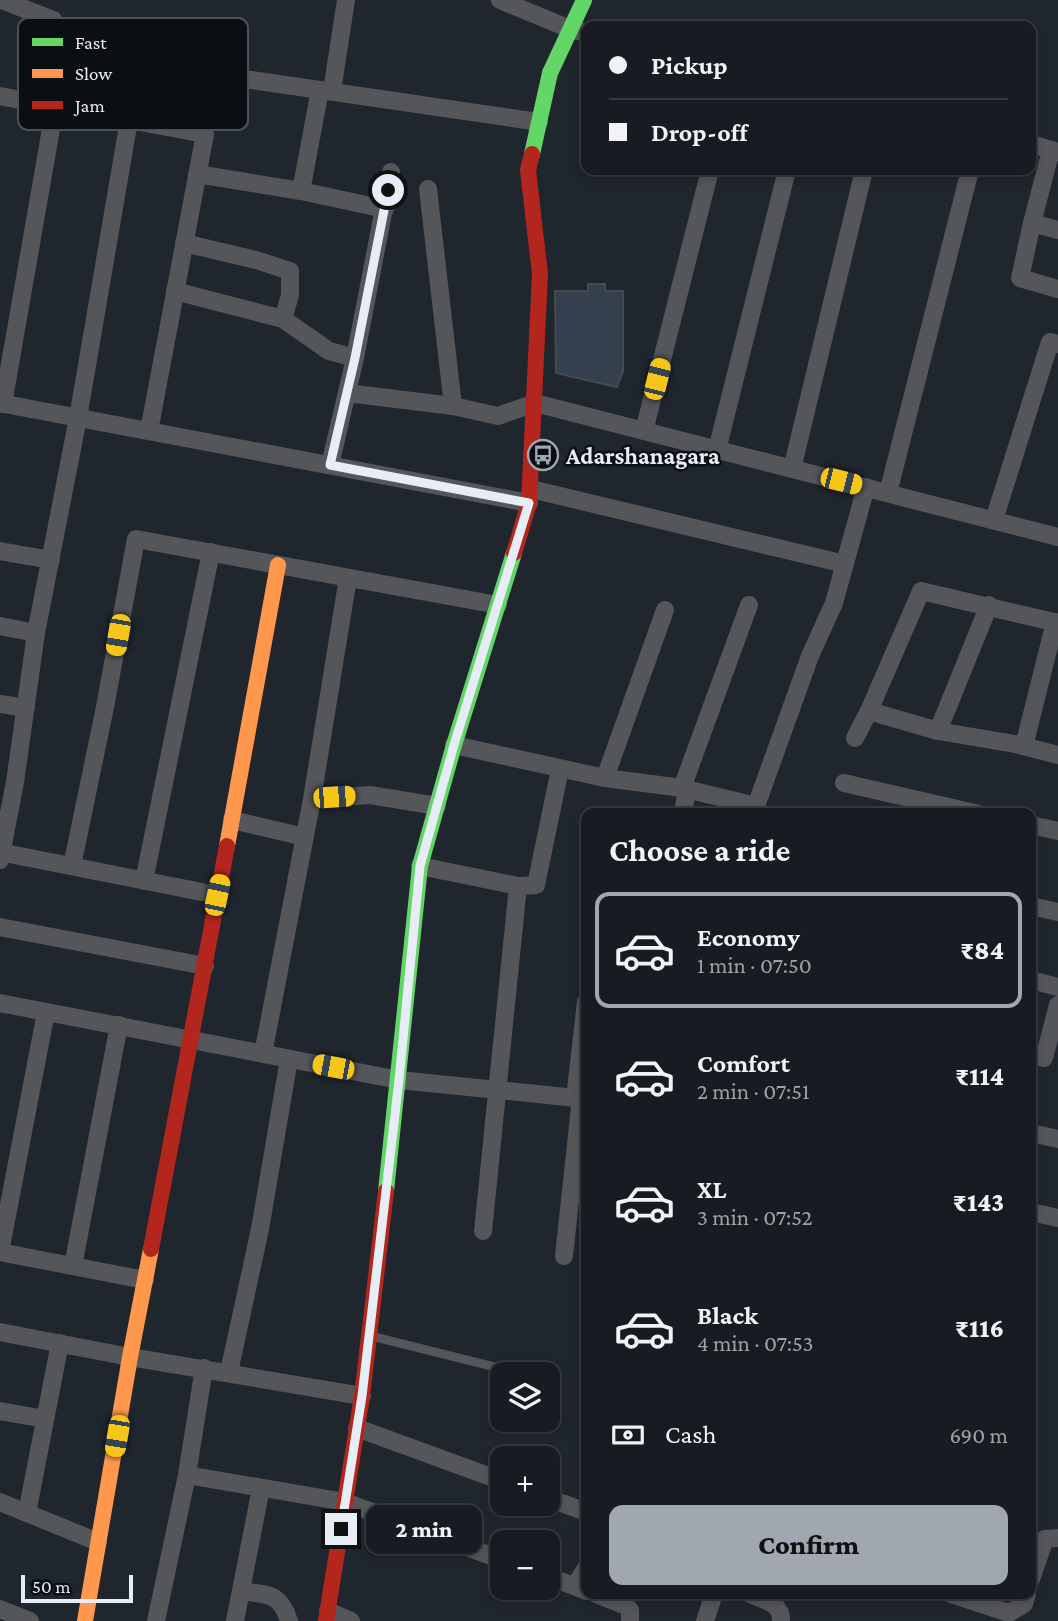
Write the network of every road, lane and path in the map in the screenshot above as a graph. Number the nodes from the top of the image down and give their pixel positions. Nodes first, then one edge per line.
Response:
1 (2, 0) edge
2 (346, 0) edge
3 (500, 0) edge
4 (584, 0) edge
5 (50, 18) edge
6 (578, 31) edge
7 (248, 80) edge
8 (326, 91) junction
9 (0, 96) edge
10 (18, 99) edge
11 (539, 121) junction
12 (51, 130) edge
13 (127, 130) edge
14 (183, 130) edge
15 (1036, 146) edge
16 (1054, 151) edge
17 (391, 172) dead end
18 (197, 174) junction
19 (709, 175) edge
20 (785, 175) edge
21 (863, 175) edge
22 (969, 175) edge
23 (428, 189) dead end
24 (301, 191) junction
25 (384, 209) junction
26 (1032, 223) junction
27 (1058, 230) edge
28 (184, 243) junction
29 (1058, 289) edge
30 (175, 291) junction
31 (283, 319) junction
32 (1058, 344) edge
33 (355, 358) junction
34 (347, 393) junction
35 (1, 403) edge
36 (536, 403) junction
37 (453, 407) junction
38 (78, 418) junction
39 (149, 431) junction
40 (644, 431) junction
41 (718, 450) junction
42 (330, 465) junction
43 (792, 469) junction
44 (866, 487) junction
45 (888, 493) junction
46 (530, 496) junction
47 (994, 520) junction
48 (1058, 537) edge
49 (0, 551) edge
50 (211, 552) junction
51 (51, 561) junction
52 (845, 564) junction
53 (278, 565) junction
54 (348, 578) junction
55 (749, 604) dead end
56 (498, 605) junction
57 (989, 606) junction
58 (665, 610) dead end
59 (1057, 623) edge
60 (0, 626) edge
61 (37, 633) junction
62 (0, 704) edge
63 (26, 708) junction
64 (869, 711) junction
65 (938, 730) junction
66 (855, 738) dead end
67 (454, 745) junction
68 (1024, 746) junction
69 (1058, 755) edge
70 (561, 769) junction
71 (605, 778) junction
72 (7, 781) edge
73 (844, 783) dead end
74 (685, 788) junction
75 (312, 799) junction
76 (437, 806) junction
77 (683, 808) edge
78 (749, 808) edge
79 (756, 808) edge
80 (953, 808) edge
81 (232, 820) junction
82 (1036, 826) edge
83 (1058, 831) edge
84 (305, 837) junction
85 (1, 855) edge
86 (72, 866) junction
87 (420, 866) junction
88 (144, 881) junction
89 (517, 886) junction
90 (217, 895) junction
91 (1036, 906) edge
92 (1058, 912) edge
93 (0, 927) edge
94 (205, 966) junction
95 (1036, 981) edge
96 (1058, 986) edge
97 (0, 1003) edge
98 (1058, 1004) edge
99 (46, 1013) junction
100 (119, 1025) junction
101 (192, 1041) junction
102 (263, 1054) junction
103 (1044, 1058) edge
104 (289, 1059) junction
105 (399, 1080) junction
106 (496, 1090) junction
107 (581, 1098) edge
108 (1036, 1134) edge
109 (1058, 1139) edge
110 (1036, 1213) edge
111 (1058, 1218) edge
112 (483, 1231) dead end
113 (0, 1252) edge
114 (564, 1256) dead end
115 (73, 1266) junction
116 (145, 1280) junction
117 (0, 1332) edge
118 (369, 1336) junction
119 (60, 1343) junction
120 (130, 1357) junction
121 (490, 1366) edge
122 (204, 1368) junction
123 (229, 1373) junction
124 (362, 1396) junction
125 (0, 1411) edge
126 (44, 1419) junction
127 (357, 1428) junction
128 (187, 1475) junction
129 (490, 1477) edge
130 (261, 1488) junction
131 (0, 1502) edge
132 (345, 1502) junction
133 (560, 1502) edge
134 (581, 1510) edge
135 (27, 1513) junction
136 (1058, 1538) edge
137 (98, 1542) junction
138 (490, 1556) edge
139 (1036, 1565) edge
140 (560, 1581) edge
141 (580, 1589) edge
142 (241, 1591) junction
143 (608, 1599) edge
144 (712, 1599) edge
145 (763, 1599) edge
146 (966, 1599) edge
147 (1026, 1599) edge
148 (8, 1615) edge
149 (327, 1616) edge
150 (30, 1621) edge
151 (85, 1621) edge
152 (156, 1621) edge
153 (235, 1621) edge
154 (289, 1621) edge
155 (351, 1621) edge
156 (630, 1621) edge
157 (705, 1621) edge
158 (781, 1621) edge

1 - 5 street
2 - 8 street
3 - 6 street
4 - 6 street
6 - 11 street
7 - 8 street
8 - 11 street
8 - 24 street
9 - 10 street
11 - 36 street
12 - 35 street
13 - 38 street
14 - 18 street
15 - 16 street
16 - 26 street
17 - 25 street
18 - 24 street
18 - 28 street
19 - 40 street
20 - 41 street
21 - 43 street
22 - 45 street
23 - 37 street
24 - 25 street
25 - 33 street
26 - 27 street
26 - 29 street
28 - 30 street
28 - 31 street
30 - 31 street
30 - 39 street
31 - 33 street
32 - 47 street
33 - 34 street
34 - 37 street
34 - 42 street
35 - 38 street
36 - 37 street
36 - 40 street
36 - 46 street
38 - 39 street
38 - 51 street
39 - 42 street
40 - 41 street
41 - 43 street
42 - 46 street
43 - 44 street
44 - 45 street
44 - 52 street
45 - 47 street
46 - 52 street
46 - 56 street
47 - 48 street
49 - 51 street
50 - 53 street
50 - 86 street
50 - 88 street
51 - 61 street
52 - 79 street
53 - 54 street
53 - 81 street
54 - 56 street
54 - 75 street
55 - 74 street
56 - 67 street
57 - 59 street
57 - 64 street
57 - 65 street
58 - 71 street
59 - 68 street
60 - 61 street
61 - 63 street
62 - 63 street
63 - 72 street
64 - 65 street
64 - 66 street
65 - 68 street
67 - 70 street
67 - 76 street
68 - 69 street
70 - 71 street
70 - 89 street
71 - 74 street
72 - 85 street
73 - 80 street
74 - 77 street
74 - 78 street
75 - 76 street
75 - 84 street
76 - 87 street
81 - 84 street
81 - 90 street
82 - 83 street
84 - 102 street
85 - 86 street
86 - 88 street
87 - 89 street
87 - 105 street
88 - 90 street
89 - 106 street
90 - 94 street
91 - 92 street
93 - 94 street
94 - 101 street
95 - 96 street
97 - 99 street
98 - 103 street
99 - 100 street
99 - 113 street
100 - 101 street
100 - 115 street
101 - 102 street
101 - 116 street
102 - 104 street
104 - 105 street
104 - 123 street
105 - 106 street
105 - 118 street
106 - 107 street
106 - 112 street
107 - 114 street
108 - 109 street
110 - 111 street
113 - 115 street
115 - 116 street
116 - 120 street
117 - 119 street
118 - 121 lane
118 - 124 street
119 - 120 street
119 - 126 street
120 - 122 street
120 - 137 street
122 - 123 street
122 - 128 street
123 - 124 street
124 - 127 street
125 - 126 street
126 - 135 street
127 - 129 street
127 - 132 street
128 - 130 street
128 - 152 street
130 - 132 street
130 - 142 street
131 - 135 street
132 - 138 street
132 - 149 street
133 - 134 street
135 - 137 street
136 - 139 street
137 - 151 street
140 - 141 street
142 - 153 street
142 - 154 street
143 - 156 street
144 - 157 street
145 - 158 street
146 - 147 street
148 - 150 street
149 - 155 street

